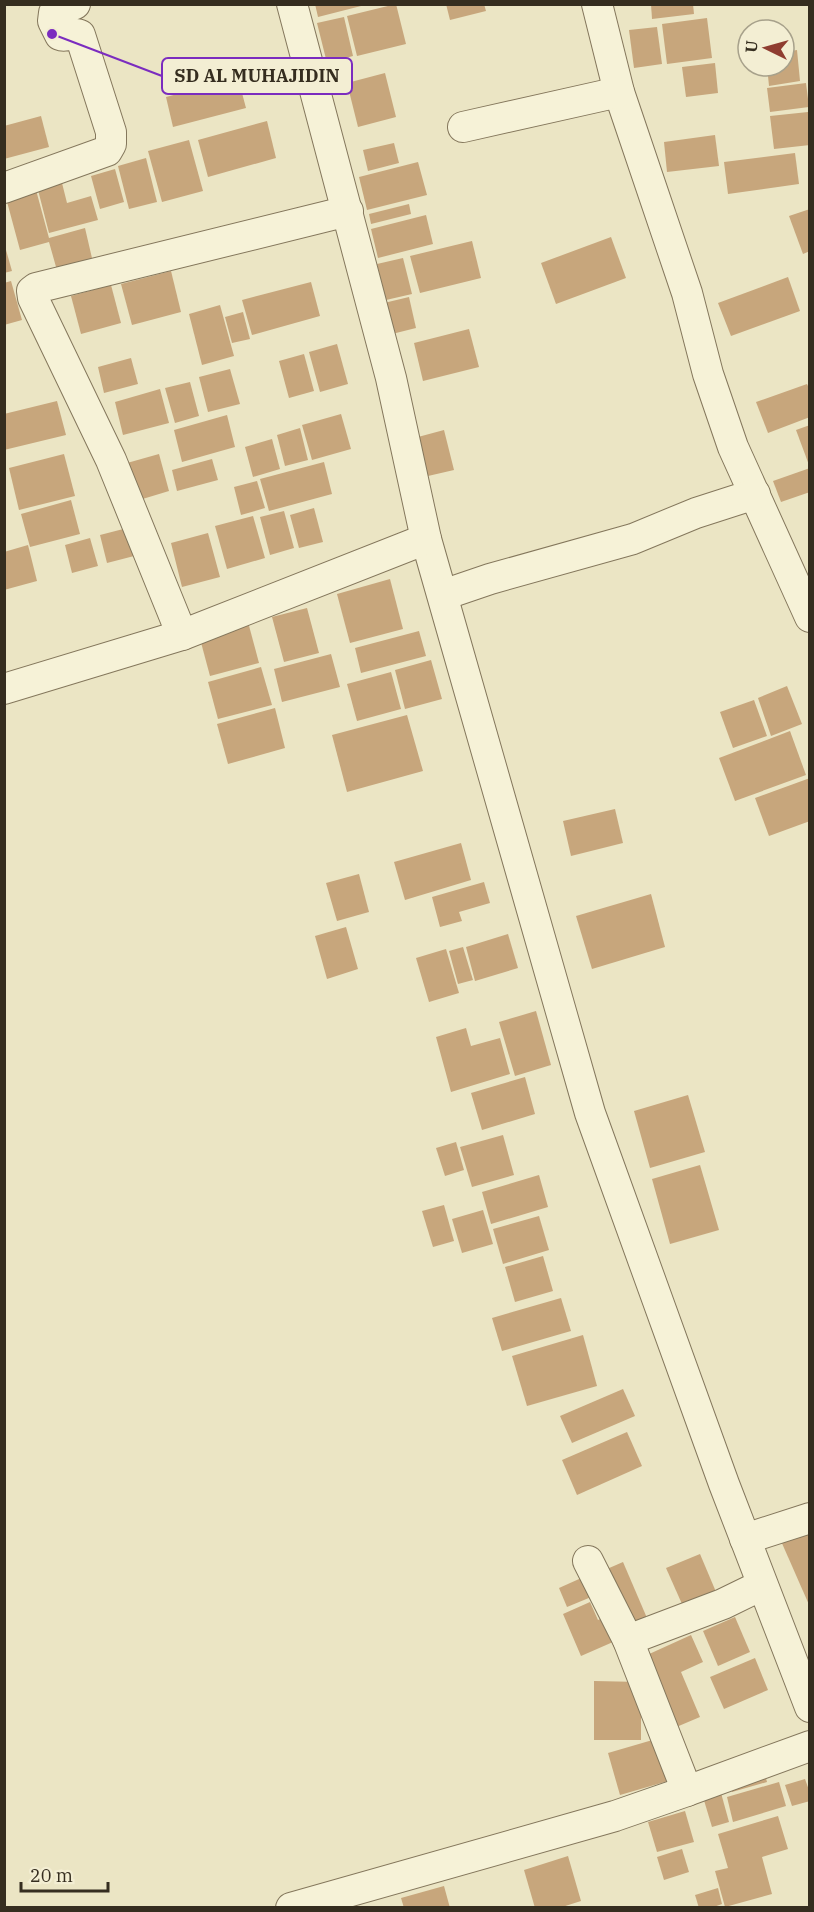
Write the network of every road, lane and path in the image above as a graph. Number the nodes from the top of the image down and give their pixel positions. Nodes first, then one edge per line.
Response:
1 (75, 4) edge
2 (292, 4) edge
3 (597, 4) edge
4 (618, 92) junction
5 (464, 127) dead end
6 (4, 188) edge
7 (348, 211) junction
8 (744, 498) junction
9 (426, 539) junction
10 (443, 595) junction
11 (810, 617) edge
12 (182, 635) junction
13 (4, 689) edge
14 (810, 1518) edge
15 (745, 1539) junction
16 (588, 1561) dead end
17 (762, 1585) junction
18 (628, 1640) junction
19 (810, 1707) edge
20 (810, 1746) edge
21 (687, 1791) junction
22 (291, 1908) edge

1 - 6 street
2 - 7 street
3 - 4 street
4 - 5 street
4 - 8 street
7 - 9 street
7 - 12 street
8 - 10 street
8 - 11 street
9 - 10 street
9 - 12 street
10 - 15 street
12 - 13 street
14 - 15 street
15 - 17 street
16 - 18 street
17 - 18 street
17 - 19 street
18 - 21 street
20 - 21 street
21 - 22 street

